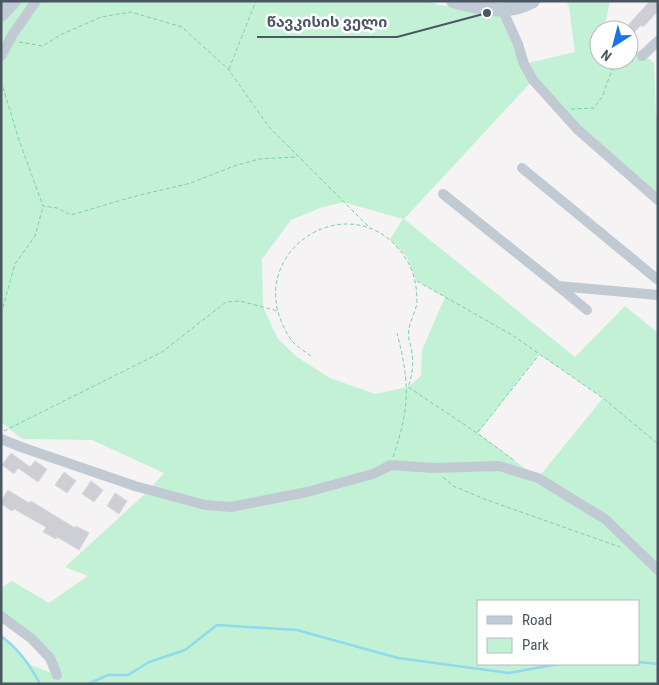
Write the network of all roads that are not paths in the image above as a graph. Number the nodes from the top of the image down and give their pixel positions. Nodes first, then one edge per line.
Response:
1 (14, 1) edge
2 (36, 1) edge
3 (452, 1) edge
4 (533, 1) edge
5 (502, 11) junction
6 (1, 15) edge
7 (658, 41) edge
8 (1, 56) edge
9 (642, 56) road end
10 (522, 168) dead end
11 (443, 194) dead end
12 (658, 200) edge
13 (658, 280) edge
14 (558, 286) junction
15 (658, 295) edge
16 (587, 310) dead end
17 (1, 439) edge
18 (658, 570) edge
19 (1, 616) edge
20 (57, 675) dead end

1 - 6 main road
2 - 8 street
3 - 5 main road
4 - 5 main road
5 - 12 street
7 - 9 street
10 - 13 street
11 - 14 street
14 - 15 street
14 - 16 street
17 - 18 street
19 - 20 street

